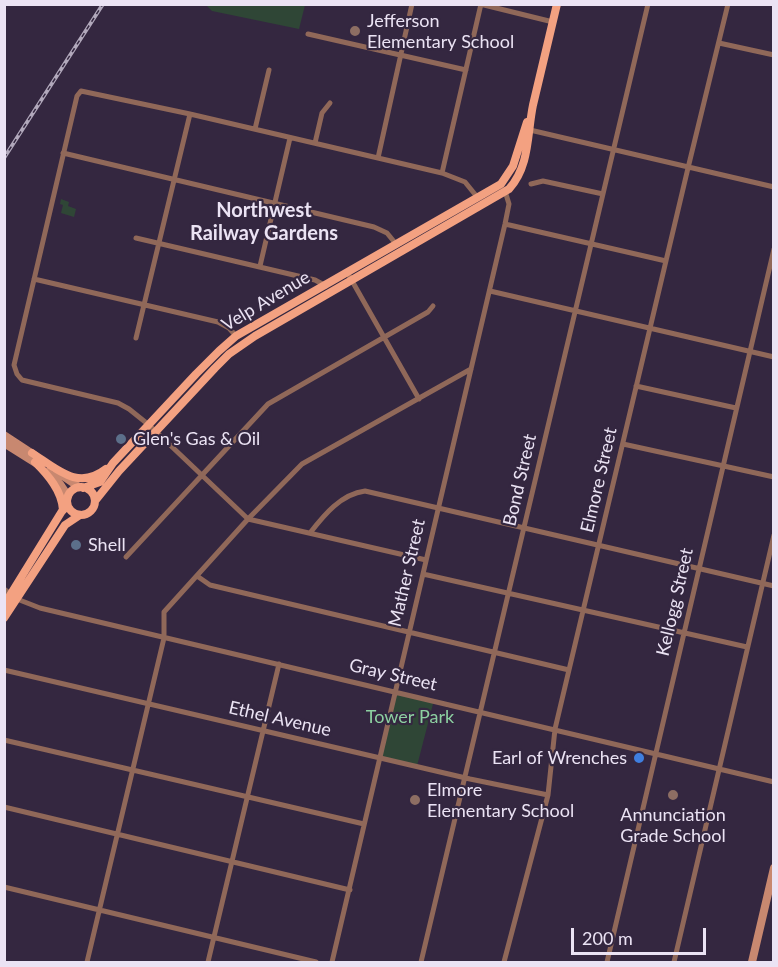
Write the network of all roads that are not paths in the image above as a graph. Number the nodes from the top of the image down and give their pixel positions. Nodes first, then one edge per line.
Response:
1 (412, 4) edge
2 (557, 4) edge
3 (648, 4) edge
4 (729, 4) edge
5 (481, 5) edge
6 (553, 21) junction
7 (308, 34) dead end
8 (719, 43) junction
9 (400, 55) junction
10 (774, 55) edge
11 (269, 70) dead end
12 (466, 70) junction
13 (330, 103) dead end
14 (533, 108) junction
15 (190, 114) junction
16 (255, 129) junction
17 (530, 130) junction
18 (290, 138) junction
19 (315, 143) junction
20 (613, 150) junction
21 (63, 153) junction
22 (378, 158) junction
23 (688, 168) junction
24 (442, 173) junction
25 (174, 180) junction
26 (531, 184) dead end
27 (774, 187) edge
28 (503, 188) junction
29 (603, 194) junction
30 (480, 201) junction
31 (275, 204) junction
32 (505, 225) junction
33 (136, 238) dead end
34 (158, 243) junction
35 (396, 244) junction
36 (591, 244) junction
37 (774, 249) edge
38 (666, 261) junction
39 (260, 266) junction
40 (349, 277) junction
41 (34, 279) junction
42 (324, 285) junction
43 (490, 291) junction
44 (331, 292) junction
45 (145, 306) junction
46 (433, 306) dead end
47 (575, 311) junction
48 (650, 328) junction
49 (236, 336) junction
50 (136, 338) dead end
51 (383, 338) junction
52 (749, 351) junction
53 (774, 357) edge
54 (471, 369) junction
55 (636, 386) junction
56 (419, 399) junction
57 (736, 408) junction
58 (152, 428) junction
59 (4, 435) edge
60 (4, 443) edge
61 (623, 444) junction
62 (32, 453) junction
63 (35, 462) junction
64 (113, 463) junction
65 (722, 466) junction
66 (201, 476) junction
67 (774, 477) edge
68 (81, 488) junction
69 (95, 501) junction
70 (66, 503) junction
71 (439, 508) junction
72 (80, 515) junction
73 (248, 519) junction
74 (524, 529) junction
75 (310, 533) junction
76 (774, 535) edge
77 (599, 546) junction
78 (126, 557) dead end
79 (426, 560) junction
80 (698, 569) junction
81 (423, 574) junction
82 (197, 576) junction
83 (762, 584) junction
84 (774, 586) edge
85 (509, 592) junction
86 (10, 594) edge
87 (4, 605) edge
88 (583, 609) junction
89 (4, 618) edge
90 (409, 633) junction
91 (683, 633) junction
92 (164, 637) junction
93 (747, 647) junction
94 (495, 653) junction
95 (279, 664) junction
96 (4, 670) edge
97 (569, 670) junction
98 (396, 691) junction
99 (148, 704) junction
100 (481, 712) junction
101 (555, 729) junction
102 (263, 730) junction
103 (4, 740) edge
104 (655, 754) junction
105 (380, 758) junction
106 (132, 769) junction
107 (719, 769) junction
108 (465, 778) junction
109 (774, 782) edge
110 (548, 795) junction
111 (248, 796) junction
112 (4, 807) edge
113 (364, 824) junction
114 (117, 835) junction
115 (232, 863) junction
116 (774, 868) edge
117 (4, 887) edge
118 (350, 890) junction
119 (99, 910) junction
120 (214, 938) junction
121 (87, 963) edge
122 (208, 963) edge
123 (316, 963) edge
124 (332, 963) edge
125 (421, 963) edge
126 (504, 963) edge
127 (607, 963) edge
128 (674, 963) edge
129 (752, 963) edge

1 - 9 street
2 - 6 main road, Mather Street
3 - 20 street, Bond Street
4 - 8 street, Elmore Street
5 - 6 street
5 - 12 street
6 - 14 main road, Mather Street
7 - 9 street
8 - 10 street
8 - 23 street, Elmore Street
9 - 12 street
9 - 22 street
11 - 16 street
12 - 24 street
13 - 19 street
14 - 17 main road, Mather Street
14 - 28 main road, Mather Street
15 - 16 street
15 - 21 street
15 - 25 street
16 - 18 street
17 - 20 street
17 - 28 main road, Mather Street
18 - 19 street
18 - 31 street
19 - 22 street
20 - 23 street
20 - 29 street, Bond Street
21 - 25 street
21 - 41 street
22 - 24 street
23 - 27 street
23 - 38 street, Elmore Street
24 - 30 street
25 - 31 street
25 - 34 street
26 - 29 street
28 - 30 main road, Velp Avenue
28 - 32 street, Mather Street
29 - 36 street, Bond Street
30 - 35 main road, Velp Avenue
30 - 40 main road, Velp Avenue
31 - 35 street
31 - 39 street
32 - 36 street
32 - 43 street, Mather Street
33 - 34 street
34 - 39 street
34 - 45 street
35 - 40 main road, Velp Avenue
36 - 38 street
36 - 47 street, Bond Street
37 - 52 street, Kellogg Street
38 - 48 street, Elmore Street
39 - 42 street
40 - 42 main road, Velp Avenue
40 - 44 main road, Velp Avenue
40 - 51 street
41 - 45 street
41 - 58 street
42 - 44 street
42 - 49 main road, Velp Avenue
43 - 47 street
43 - 54 street, Mather Street
44 - 58 main road, Velp Avenue
45 - 49 street
45 - 50 street
46 - 51 street
47 - 48 street
47 - 74 street, Bond Street
48 - 52 street
48 - 55 street, Elmore Street
49 - 58 main road, Velp Avenue
51 - 56 street
51 - 66 street
52 - 53 street
52 - 57 street, Kellogg Street
54 - 56 street
54 - 71 street, Mather Street
55 - 57 street
55 - 61 street, Elmore Street
56 - 73 street
57 - 65 street, Kellogg Street
58 - 64 main road, Velp Avenue
58 - 66 street
58 - 69 main road, Velp Avenue
59 - 62 street
60 - 63 street
61 - 65 street
61 - 77 street, Elmore Street
62 - 64 main road
62 - 68 street
63 - 70 main road
63 - 70 street
64 - 68 main road, Velp Avenue
65 - 67 street
65 - 80 street, Kellogg Street
66 - 73 street
66 - 78 street
68 - 69 main road
68 - 70 main road
69 - 72 main road
70 - 72 main road
70 - 86 main road
71 - 74 street
71 - 75 street
71 - 79 street, Mather Street
72 - 86 main road
73 - 75 street
73 - 82 street
74 - 77 street
74 - 85 street, Bond Street
75 - 79 street
76 - 83 street
77 - 80 street
77 - 88 street, Elmore Street
79 - 81 street, Mather Street
80 - 83 street
80 - 91 street, Kellogg Street
81 - 85 street
81 - 90 street, Mather Street
82 - 90 street
82 - 92 street
83 - 84 street
83 - 93 street
85 - 88 street
85 - 94 street, Bond Street
86 - 87 main road
86 - 89 main road
86 - 92 street, Gray Street
88 - 91 street
88 - 97 street, Elmore Street
90 - 94 street
90 - 98 street, Mather Street
91 - 93 street
91 - 104 street, Kellogg Street
92 - 95 street, Gray Street
92 - 99 street
93 - 107 street
94 - 97 street
94 - 100 street, Bond Street
95 - 98 street, Gray Street
95 - 102 street
96 - 99 street, Ethel Avenue
97 - 101 street, Elmore Street
98 - 100 street, Gray Street
98 - 105 street, Mather Street
99 - 102 street, Ethel Avenue
99 - 106 street
100 - 101 street, Gray Street
100 - 108 street, Bond Street
101 - 104 street, Gray Street
101 - 110 street, Elmore Street
102 - 105 street, Ethel Avenue
102 - 111 street
103 - 106 street
104 - 107 street, Gray Street
104 - 127 street, Kellogg Street
105 - 108 street, Ethel Avenue
105 - 113 street, Mather Street
106 - 111 street
106 - 114 street
107 - 109 street, Gray Street
107 - 128 street
108 - 110 street, Ethel Avenue
108 - 125 street, Bond Street
110 - 126 street, Elmore Street
111 - 113 street
111 - 115 street
112 - 114 street
113 - 118 street, Mather Street
114 - 115 street
114 - 119 street
115 - 118 street
115 - 120 street
116 - 129 street
117 - 119 street
118 - 124 street, Mather Street
119 - 120 street
119 - 121 street
120 - 122 street
120 - 123 street

